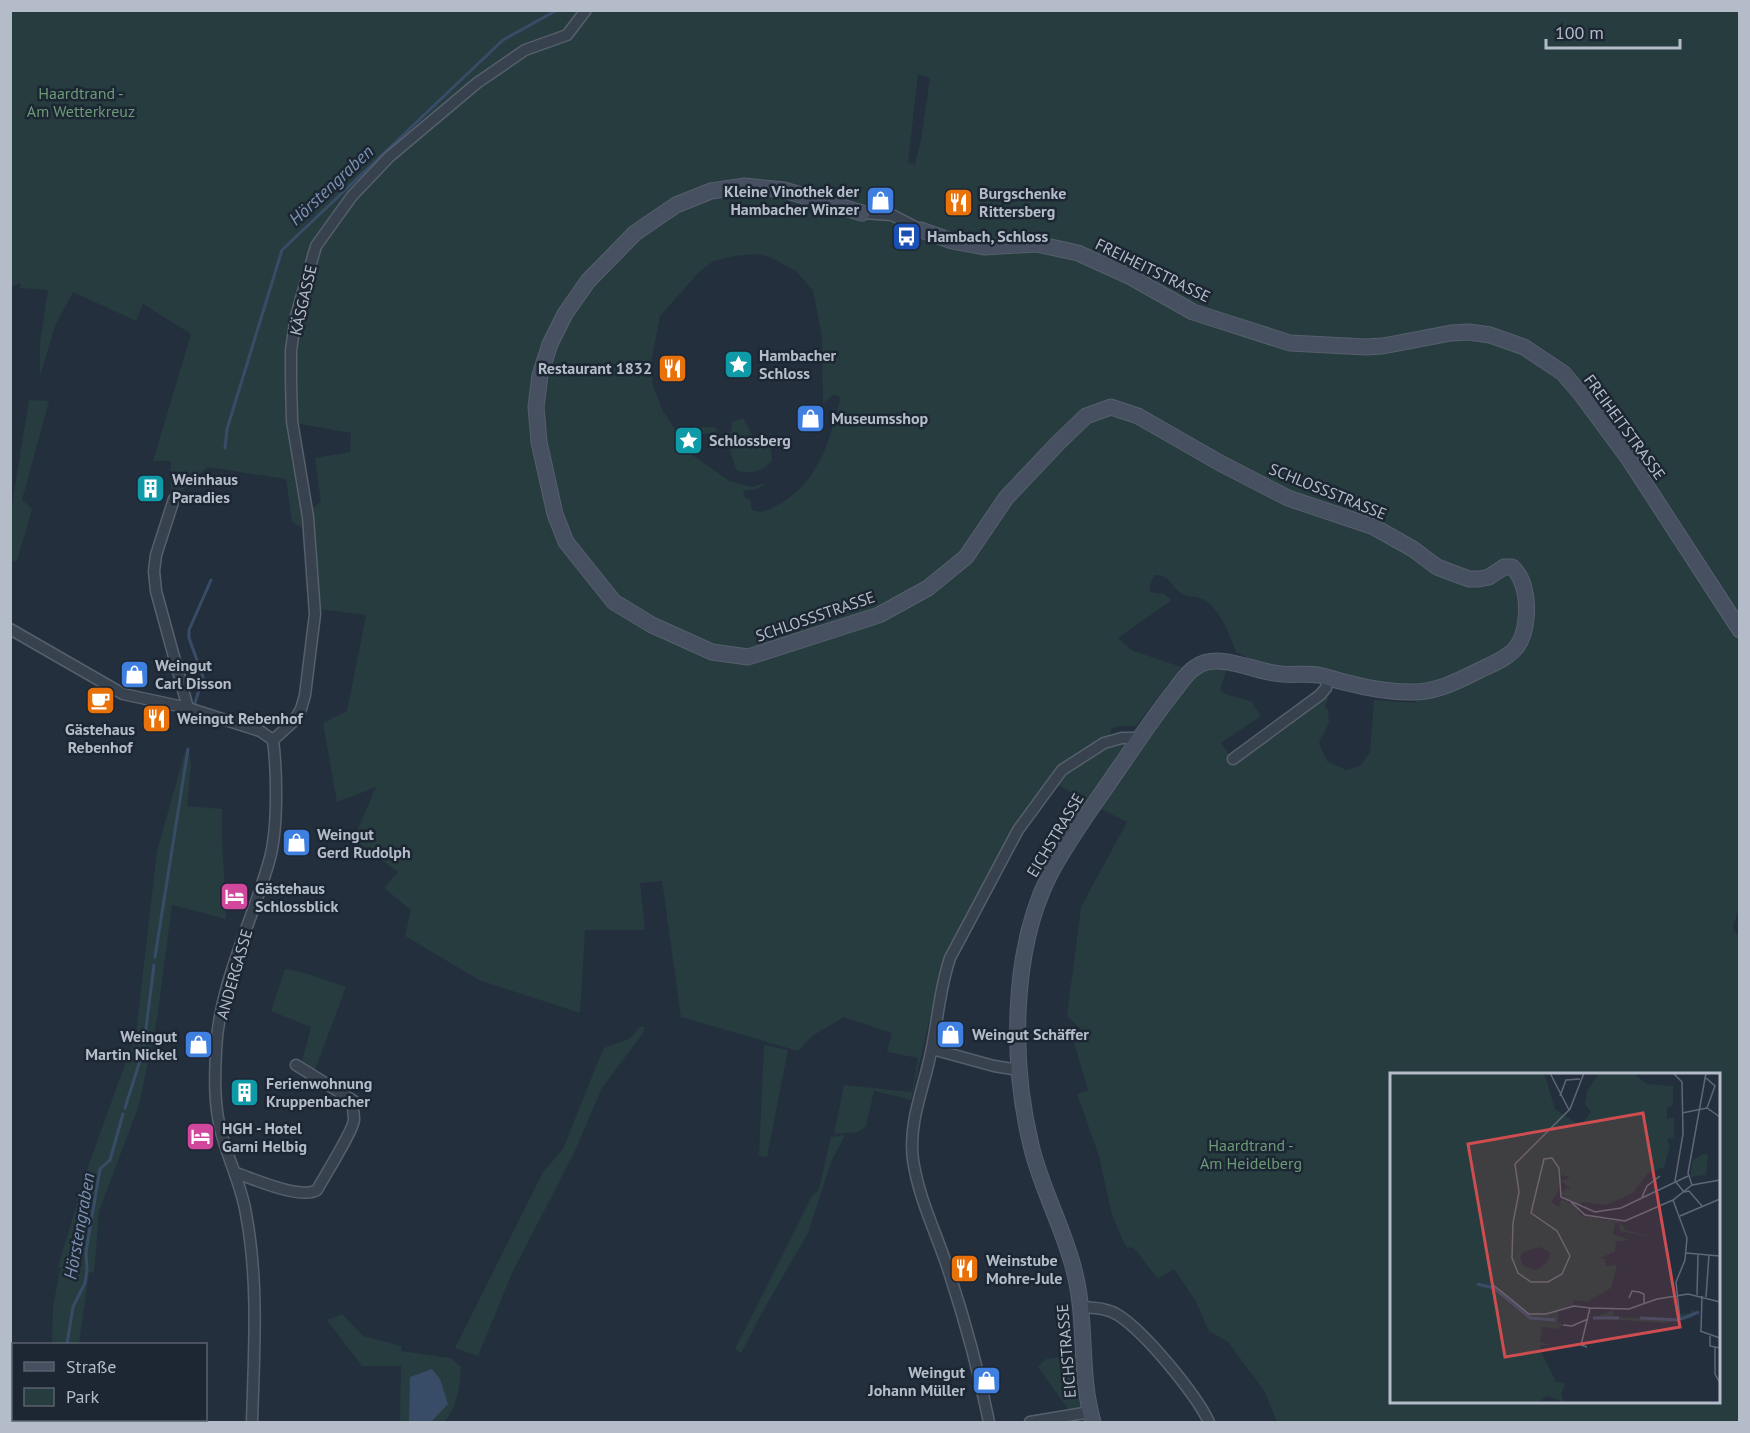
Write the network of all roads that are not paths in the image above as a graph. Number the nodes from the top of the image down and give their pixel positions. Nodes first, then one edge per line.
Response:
1 (586, 10) edge
2 (862, 213) joint
3 (915, 227) joint
4 (174, 500) dead end
5 (10, 629) edge
6 (1740, 630) edge
7 (1328, 678) junction
8 (188, 708) junction
9 (1140, 738) junction
10 (273, 740) junction
11 (1233, 759) dead end
12 (932, 1049) junction
13 (296, 1065) dead end
14 (1019, 1070) junction
15 (236, 1173) junction
16 (1082, 1307) junction
17 (1091, 1417) edge
18 (252, 1422) edge
19 (989, 1422) edge
20 (1030, 1422) edge
21 (1209, 1422) edge

1 - 10 street, KÄSGASSE
2 - 3 street, SCHLOSSSTRASSE
2 - 7 street, SCHLOSSSTRASSE
3 - 6 street, FREIHEITSTRASSE
4 - 8 street
5 - 8 street
7 - 9 street, SCHLOSSSTRASSE
7 - 11 street
8 - 10 street
9 - 12 street
9 - 14 street, EICHSTRASSE
10 - 15 street, ANDERGASSE
12 - 14 street
12 - 19 street
13 - 15 street
14 - 16 street, EICHSTRASSE
15 - 18 street, ANDERGASSE
16 - 17 street, EICHSTRASSE
16 - 21 street
17 - 20 street

